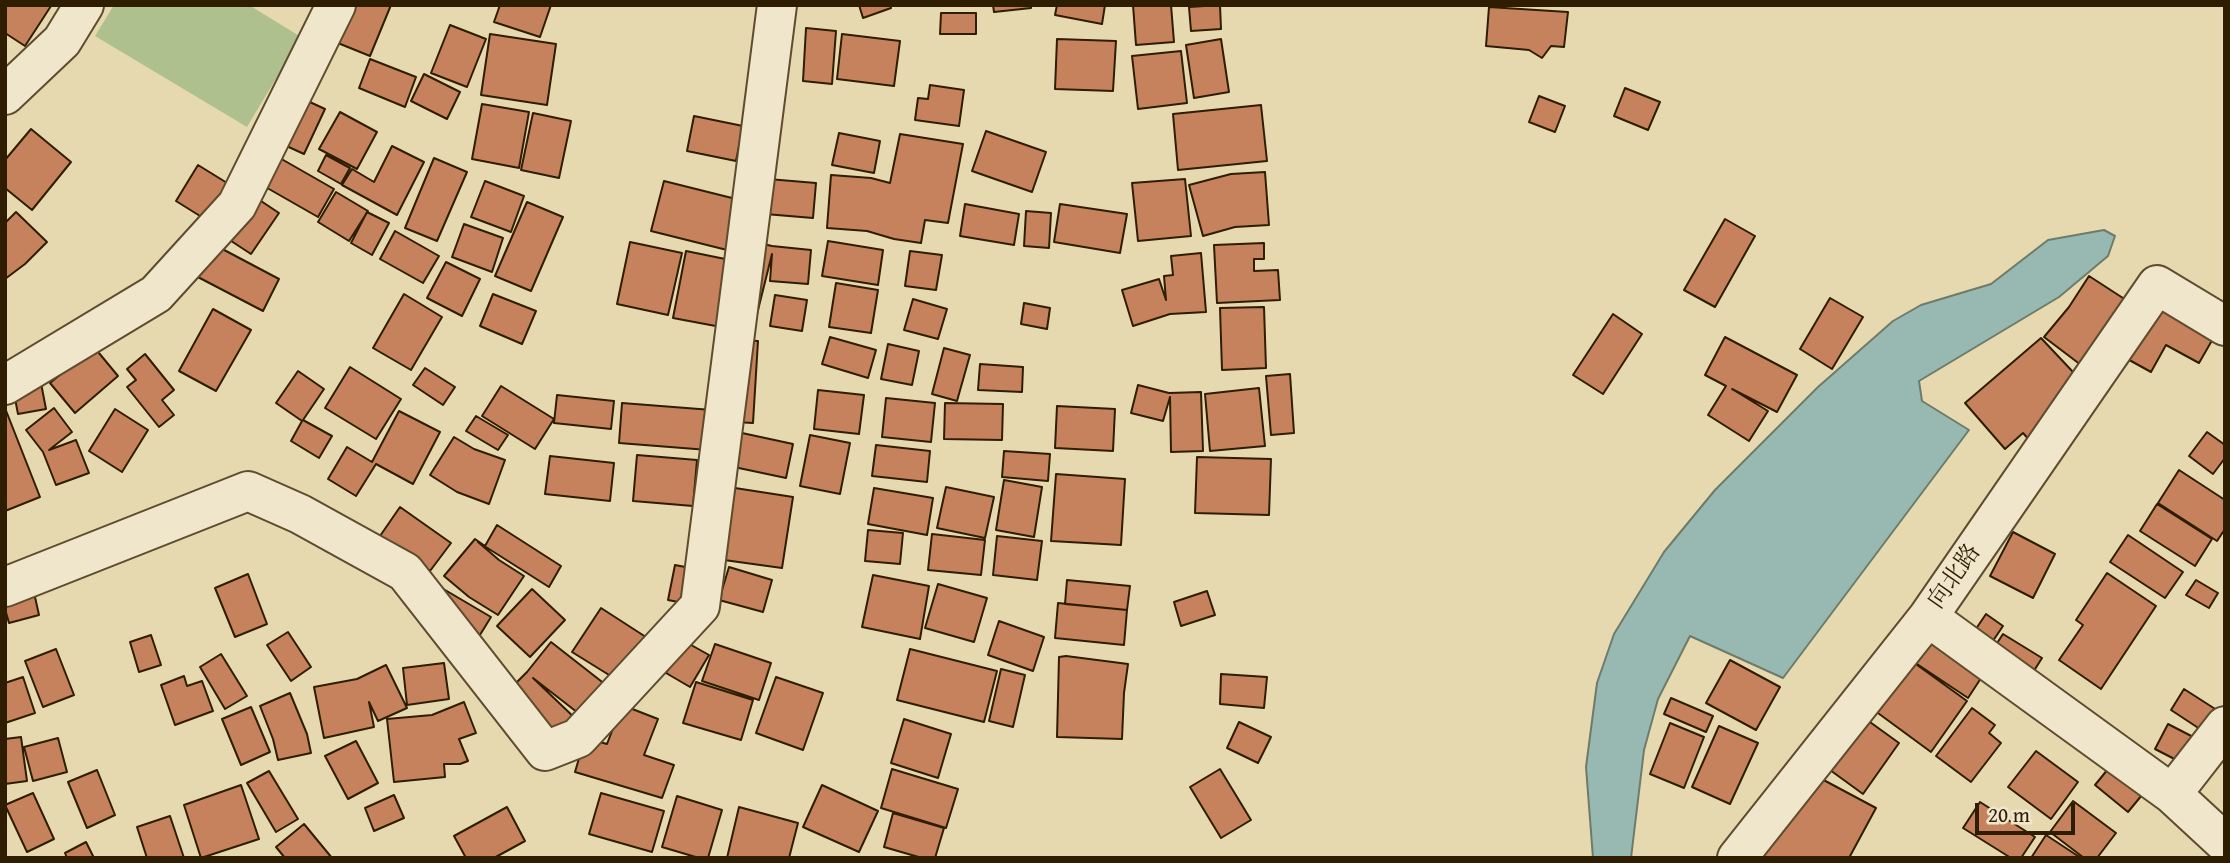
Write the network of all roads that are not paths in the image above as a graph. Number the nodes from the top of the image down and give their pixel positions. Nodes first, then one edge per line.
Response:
1 (84, 5) edge
2 (336, 5) edge
3 (777, 5) edge
4 (5, 95) edge
5 (2225, 326) edge
6 (5, 384) edge
7 (5, 587) edge
8 (1928, 617) junction
9 (2225, 726) edge
10 (2172, 794) junction
11 (2225, 843) edge
12 (1737, 858) edge

1 - 4 street
2 - 6 street
3 - 7 street
5 - 8 street, 向北路
8 - 10 street
8 - 12 street, 向北路
9 - 10 street
10 - 11 street

